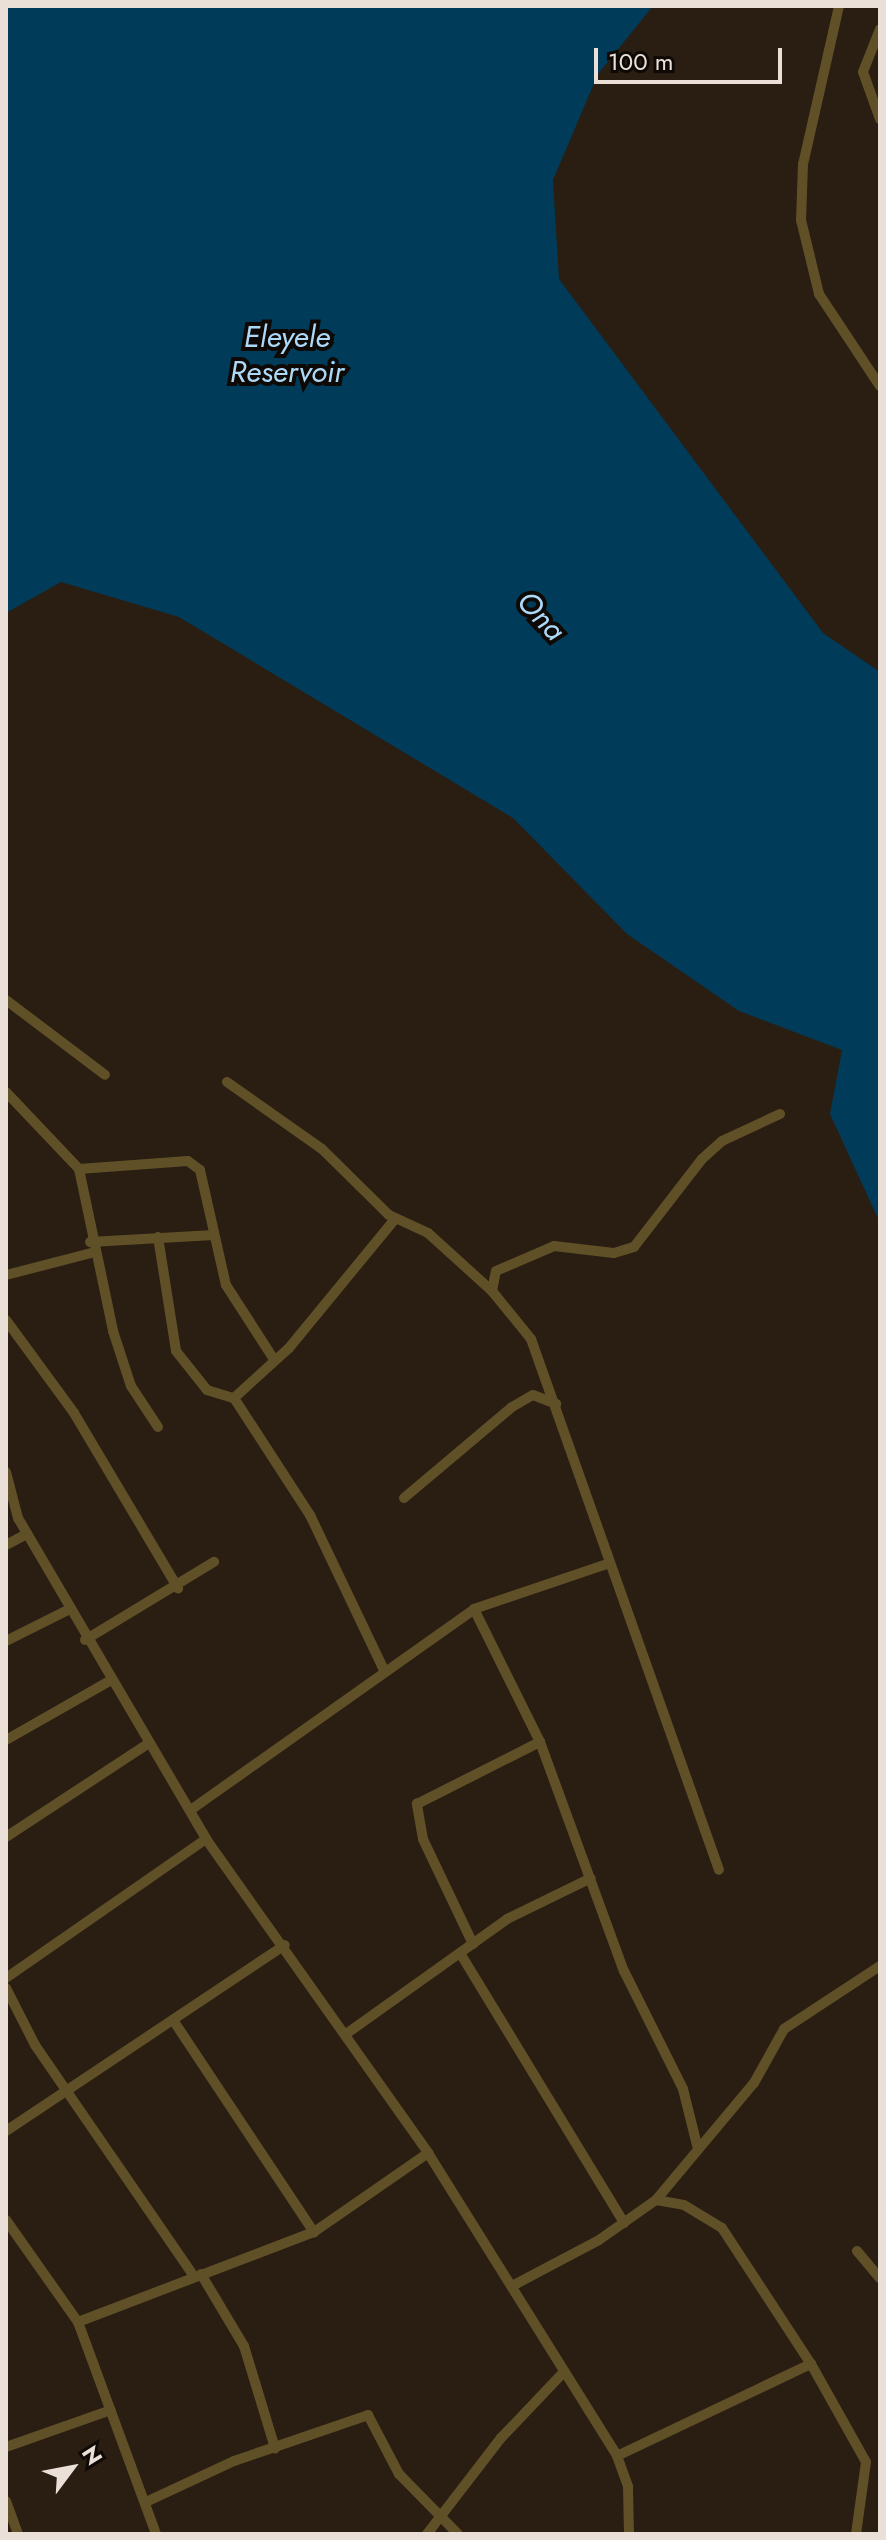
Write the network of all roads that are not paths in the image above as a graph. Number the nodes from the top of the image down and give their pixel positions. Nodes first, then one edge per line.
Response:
1 (839, 6) edge
2 (880, 29) edge
3 (880, 119) edge
4 (880, 386) edge
5 (6, 1000) edge
6 (105, 1075) dead end
7 (227, 1082) dead end
8 (6, 1092) edge
9 (780, 1114) dead end
10 (79, 1169) junction
11 (395, 1219) junction
12 (214, 1235) junction
13 (158, 1237) junction
14 (90, 1247) junction
15 (6, 1275) edge
16 (492, 1291) junction
17 (6, 1320) edge
18 (275, 1361) junction
19 (234, 1398) junction
20 (557, 1405) junction
21 (158, 1427) dead end
22 (6, 1472) edge
23 (404, 1498) dead end
24 (27, 1534) junction
25 (6, 1545) edge
26 (214, 1562) dead end
27 (607, 1564) junction
28 (178, 1588) junction
29 (70, 1609) junction
30 (474, 1609) junction
31 (85, 1640) junction
32 (6, 1641) edge
33 (384, 1670) junction
34 (111, 1680) junction
35 (6, 1740) edge
36 (540, 1742) junction
37 (149, 1743) junction
38 (192, 1809) junction
39 (6, 1837) edge
40 (206, 1839) junction
41 (719, 1870) dead end
42 (591, 1878) junction
43 (473, 1944) junction
44 (285, 1945) junction
45 (460, 1953) junction
46 (880, 1966) edge
47 (6, 1978) edge
48 (6, 1988) edge
49 (173, 2020) junction
50 (346, 2034) junction
51 (72, 2091) junction
52 (6, 2131) edge
53 (697, 2145) junction
54 (428, 2153) junction
55 (656, 2200) junction
56 (6, 2220) edge
57 (624, 2223) junction
58 (314, 2232) junction
59 (857, 2251) dead end
60 (198, 2275) junction
61 (880, 2278) edge
62 (514, 2285) junction
63 (78, 2322) junction
64 (811, 2364) junction
65 (562, 2374) junction
66 (111, 2410) junction
67 (6, 2447) edge
68 (275, 2448) junction
69 (617, 2456) junction
70 (6, 2501) edge
71 (146, 2502) junction
72 (442, 2518) junction
73 (18, 2534) edge
74 (156, 2534) edge
75 (427, 2534) edge
76 (458, 2534) edge
77 (629, 2534) edge
78 (856, 2534) edge

1 - 4 street
2 - 3 street
5 - 6 street
7 - 11 street
8 - 10 street
9 - 16 street
10 - 12 street
10 - 14 street
11 - 16 street
11 - 18 street
12 - 13 street
12 - 18 street
13 - 14 street
13 - 19 street
14 - 15 street
14 - 21 street
16 - 20 street
17 - 28 street
18 - 19 street
19 - 33 street
20 - 23 street
20 - 27 street
22 - 24 street
24 - 25 street
24 - 29 street
26 - 28 street
27 - 30 street
27 - 41 street
28 - 31 street
29 - 31 street
29 - 32 street
30 - 33 street
30 - 36 street
31 - 34 street
33 - 38 street
34 - 35 street
34 - 37 street
36 - 42 street
36 - 43 street
37 - 38 street
37 - 39 street
38 - 40 street
40 - 44 street
40 - 47 street
42 - 43 street
42 - 53 street
43 - 45 street
44 - 49 street
44 - 50 street
45 - 50 street
45 - 57 street
46 - 53 street
48 - 51 street
49 - 51 street
49 - 58 street
50 - 54 street
51 - 52 street
51 - 60 street
53 - 55 street
54 - 58 street
54 - 62 street
55 - 57 street
55 - 64 street
56 - 63 street
57 - 62 street
58 - 60 street
59 - 61 street
60 - 63 street
60 - 68 street
62 - 65 street
63 - 66 street
64 - 69 street
64 - 78 street
65 - 69 street
65 - 72 street
66 - 67 street
66 - 71 street
68 - 71 street
68 - 72 street
69 - 77 street
70 - 73 street
71 - 74 street
72 - 75 street
72 - 76 street

